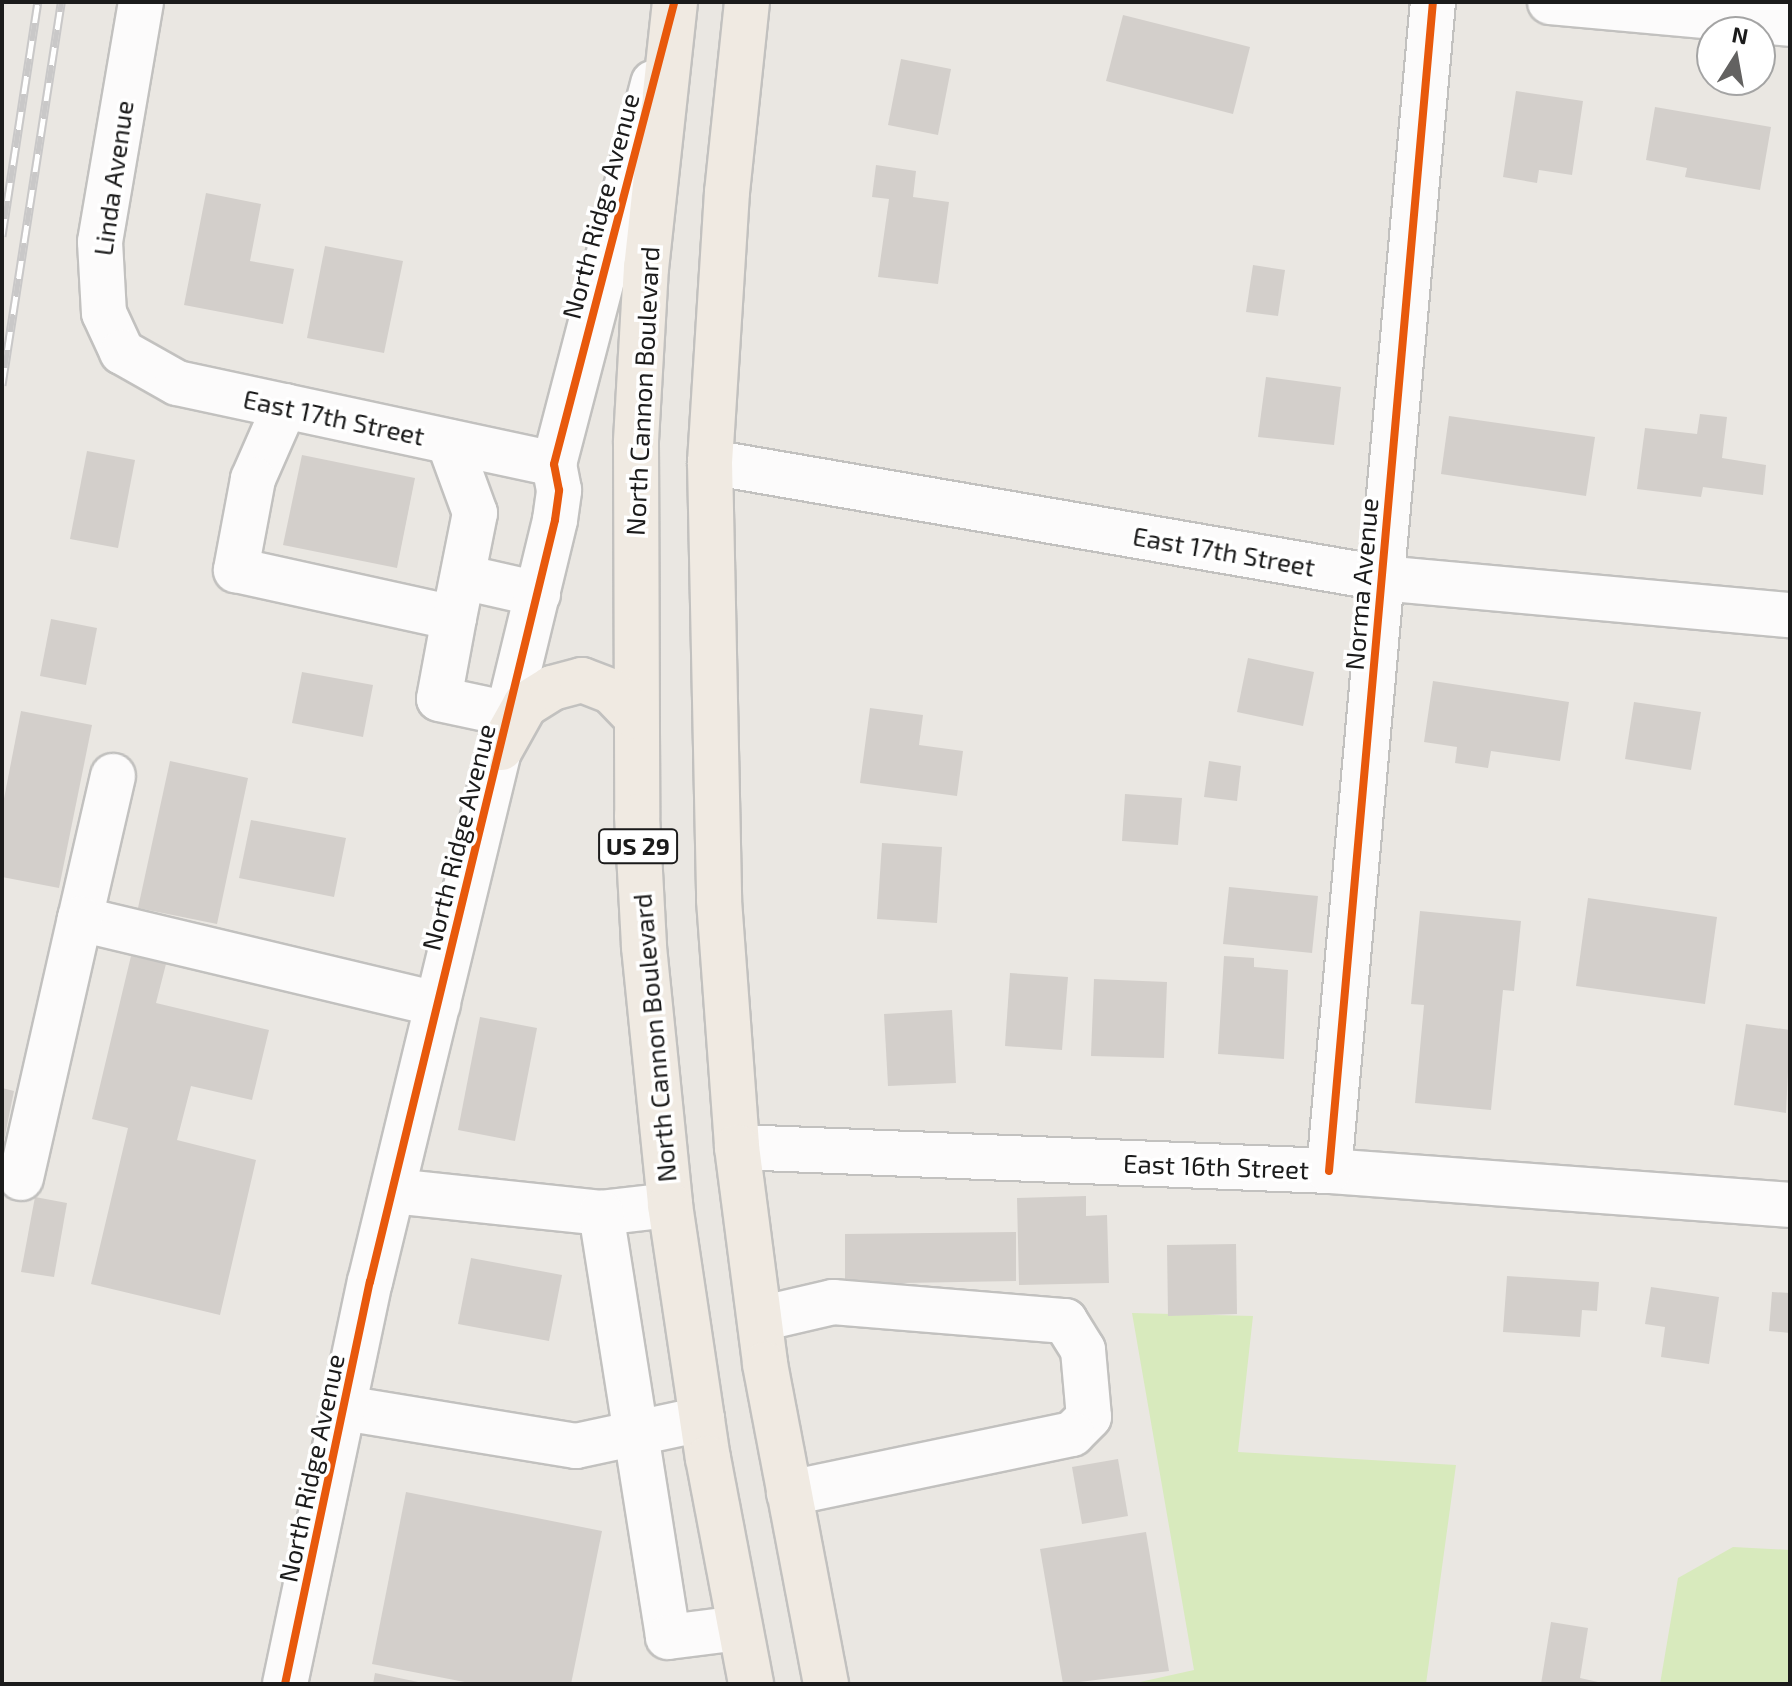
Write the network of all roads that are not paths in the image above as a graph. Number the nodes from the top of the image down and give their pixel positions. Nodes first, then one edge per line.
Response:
1 (141, 2) edge
2 (674, 2) edge
3 (747, 2) edge
4 (1433, 2) edge
5 (1550, 2) edge
6 (1790, 24) edge
7 (122, 352) joint
8 (285, 406) junction
9 (449, 442) junction
10 (710, 462) junction
11 (554, 464) junction
12 (1381, 578) junction
13 (538, 594) junction
14 (458, 597) junction
15 (1790, 615) edge
16 (636, 717) junction
17 (505, 731) junction
18 (113, 776) dead end
19 (80, 919) junction
20 (438, 1004) junction
21 (737, 1147) junction
22 (1329, 1171) junction
23 (21, 1178) dead end
24 (393, 1191) junction
25 (670, 1205) junction
26 (1790, 1205) edge
27 (601, 1213) junction
28 (760, 1319) junction
29 (344, 1408) junction
30 (702, 1419) junction
31 (636, 1432) junction
32 (789, 1493) junction
33 (739, 1628) junction
34 (285, 1684) edge
35 (751, 1684) edge
36 (826, 1684) edge

1 - 7 street, Linda Avenue
2 - 11 street, North Ridge Avenue
2 - 16 main road, North Cannon Boulevard / US 29
3 - 10 main road, US 29
4 - 12 street, Norma Avenue
5 - 6 street
7 - 8 street, East 17th Street
8 - 9 street, East 17th Street
8 - 14 street
9 - 11 street, East 17th Street
9 - 14 street
10 - 12 street, East 17th Street
10 - 21 main road, US 29
11 - 13 street, North Ridge Avenue
12 - 15 street, East 17th Street
12 - 22 street, Norma Avenue
13 - 14 street
13 - 17 street, North Ridge Avenue
14 - 17 street
16 - 17 main road
16 - 25 main road, North Cannon Boulevard / US 29
17 - 20 street, North Ridge Avenue
18 - 19 street
19 - 20 street
19 - 23 street
20 - 24 street, North Ridge Avenue
21 - 22 street, East 16th Street
21 - 28 main road, US 29
22 - 26 street, East 16th Street
24 - 27 street
24 - 29 street, North Ridge Avenue
25 - 27 street
25 - 30 main road, North Cannon Boulevard / US 29
27 - 31 street
28 - 32 main road, US 29
28 - 32 street
29 - 31 street
29 - 34 street, North Ridge Avenue
30 - 31 street
30 - 33 main road, North Cannon Boulevard / US 29
31 - 33 street
32 - 36 main road, US 29
33 - 35 main road, North Cannon Boulevard / US 29

